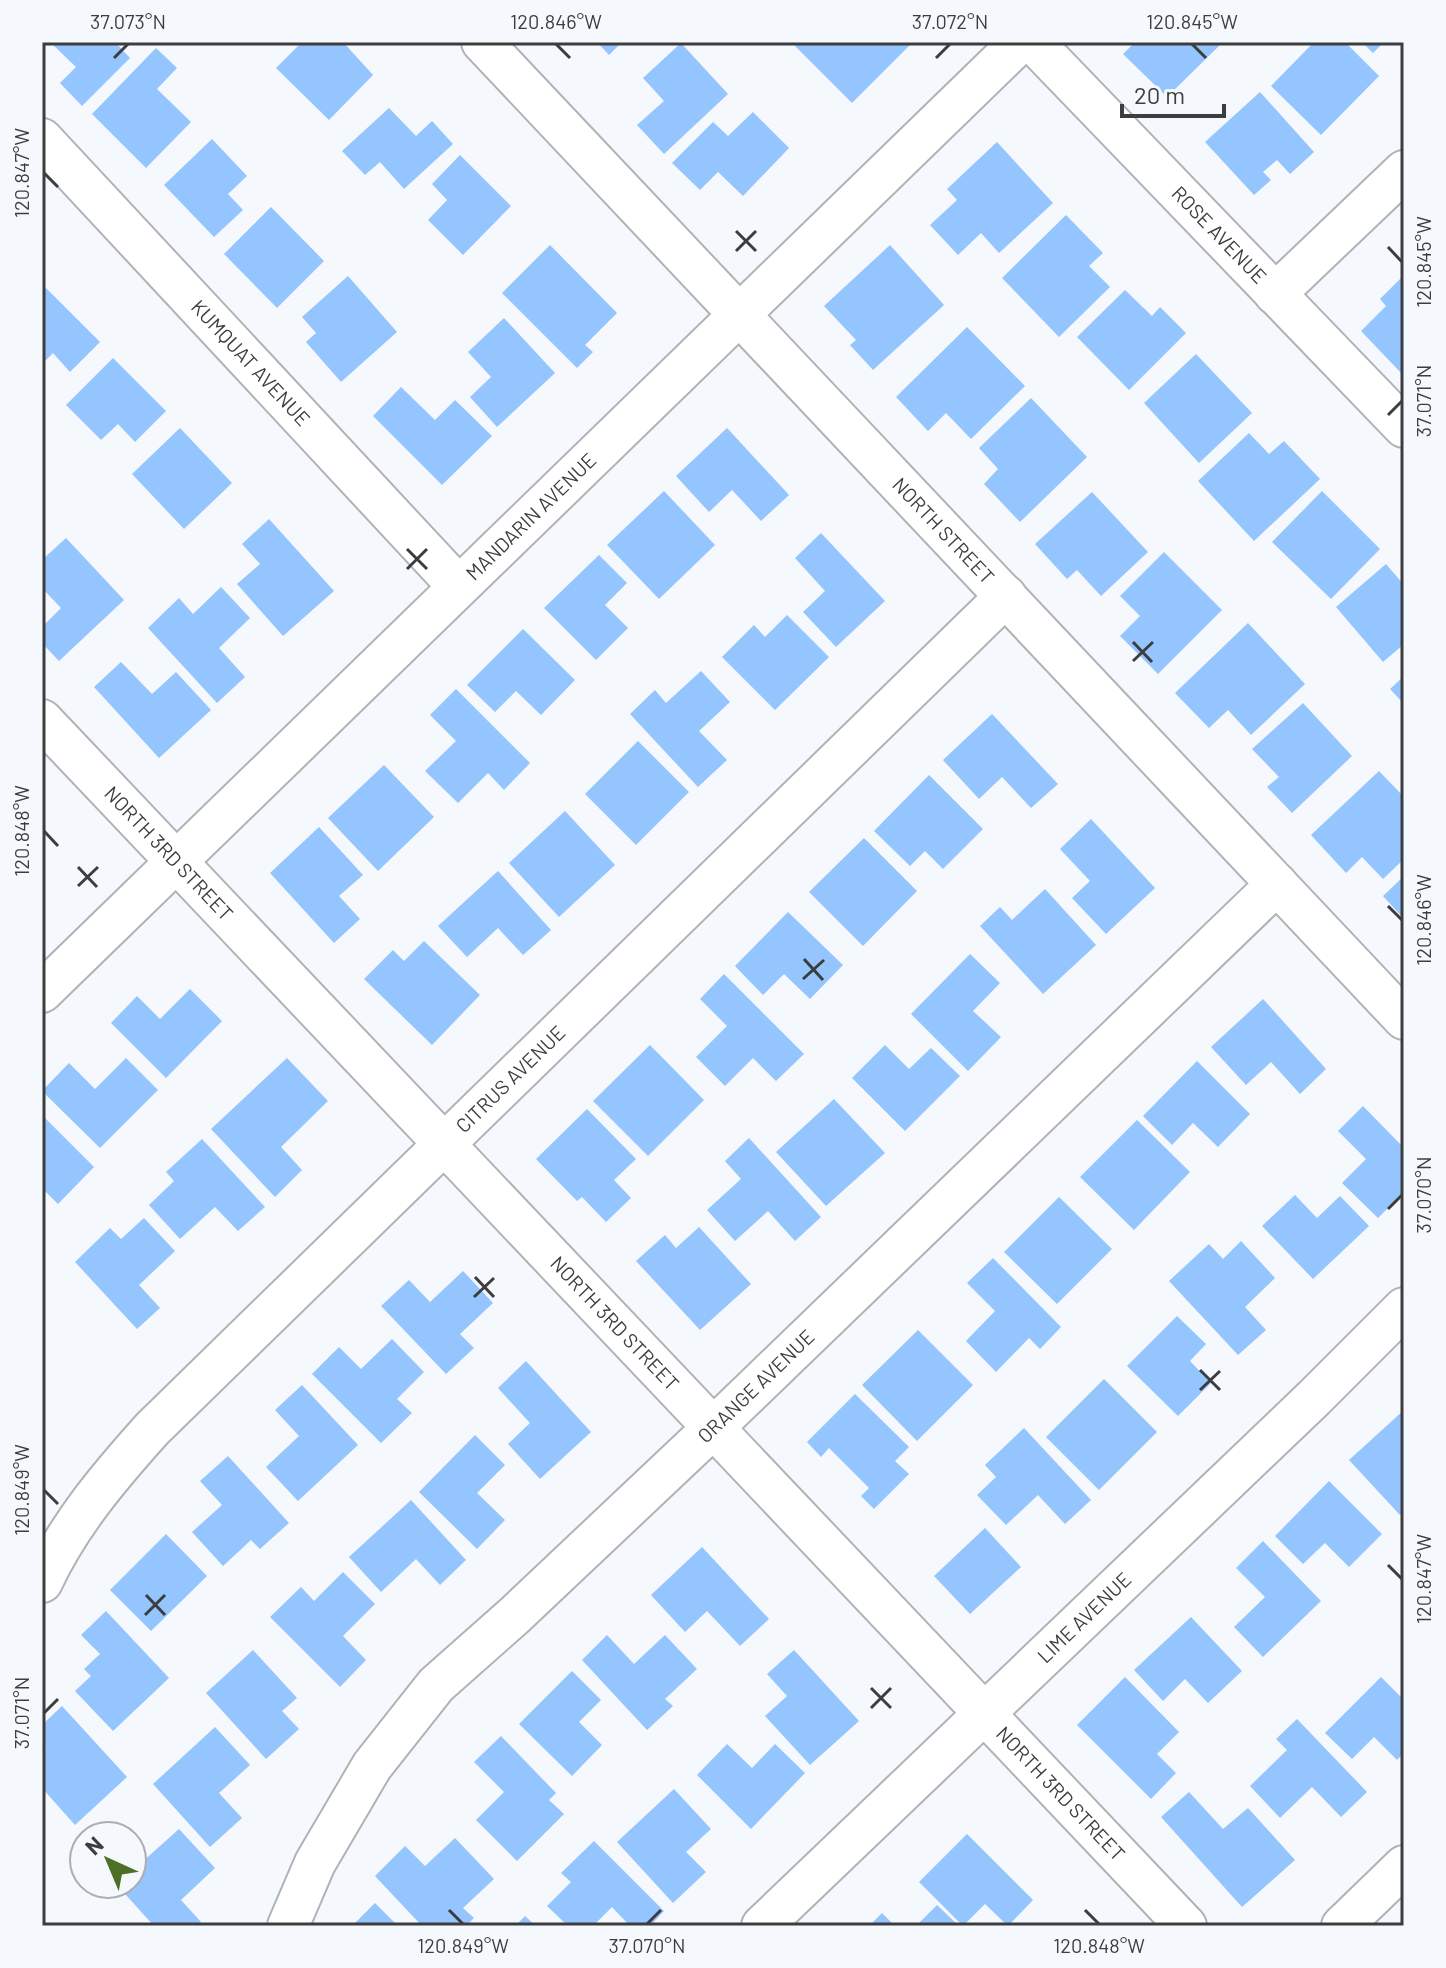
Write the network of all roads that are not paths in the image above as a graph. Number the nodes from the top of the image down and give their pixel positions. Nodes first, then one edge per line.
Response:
1 (482, 42) edge
2 (1020, 42) edge
3 (1033, 42) edge
4 (42, 139) edge
5 (1404, 171) edge
6 (1275, 294) junction
7 (738, 314) junction
8 (1404, 427) edge
9 (458, 586) junction
10 (1006, 596) junction
11 (42, 720) edge
12 (176, 863) junction
13 (1277, 884) junction
14 (42, 992) edge
15 (1404, 1019) edge
16 (444, 1145) junction
17 (1404, 1308) edge
18 (713, 1428) junction
19 (42, 1582) edge
20 (983, 1713) junction
21 (1404, 1866) edge
22 (288, 1926) edge
23 (762, 1926) edge
24 (1186, 1926) edge
25 (1342, 1926) edge

1 - 7 street, NORTH STREET
2 - 7 street, MANDARIN AVENUE
3 - 6 street, ROSE AVENUE
4 - 9 street, KUMQUAT AVENUE
5 - 6 street
6 - 8 street, ROSE AVENUE
7 - 9 street, MANDARIN AVENUE
7 - 10 street, NORTH STREET
9 - 12 street, MANDARIN AVENUE
10 - 13 street, NORTH STREET
10 - 16 street, CITRUS AVENUE
11 - 12 street, NORTH 3RD STREET
12 - 14 street, MANDARIN AVENUE
12 - 16 street, NORTH 3RD STREET
13 - 15 street, NORTH STREET
13 - 18 street, ORANGE AVENUE
16 - 18 street, NORTH 3RD STREET
16 - 19 street, CITRUS AVENUE
17 - 20 street, LIME AVENUE
18 - 20 street, NORTH 3RD STREET
18 - 22 street, ORANGE AVENUE
20 - 23 street, LIME AVENUE
20 - 24 street, NORTH 3RD STREET
21 - 25 street

